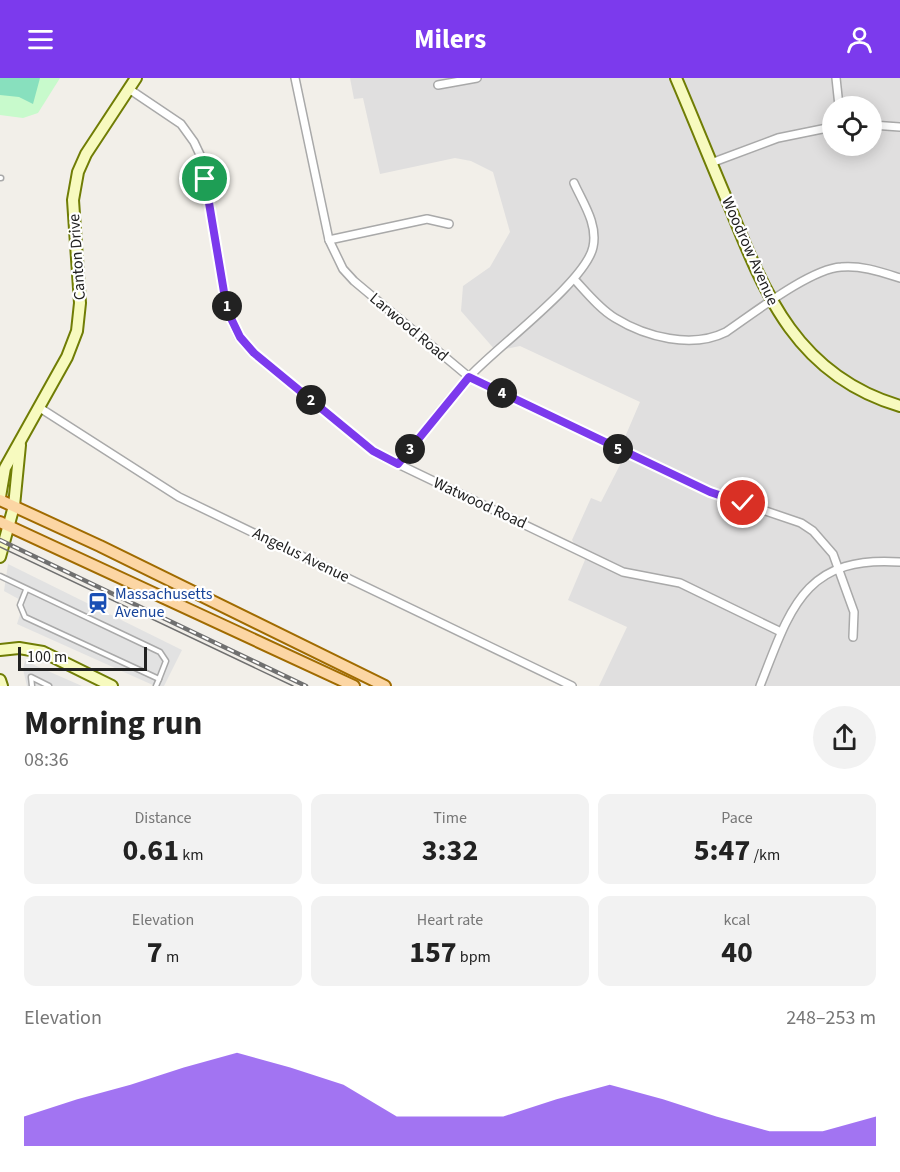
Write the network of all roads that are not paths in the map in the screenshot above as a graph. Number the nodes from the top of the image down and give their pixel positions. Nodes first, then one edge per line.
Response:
1 (136, 78) edge
2 (295, 78) edge
3 (477, 78) edge
4 (676, 78) edge
5 (836, 78) edge
6 (438, 85) dead end
7 (129, 89) junction
8 (837, 96) edge
9 (882, 125) edge
10 (900, 126) edge
11 (822, 129) edge
12 (711, 163) junction
13 (574, 183) dead end
14 (449, 224) dead end
15 (328, 240) junction
16 (900, 278) edge
17 (575, 280) junction
18 (771, 302) junction
19 (469, 377) junction
20 (900, 406) edge
21 (40, 408) junction
22 (21, 439) junction
23 (398, 464) junction
24 (0, 498) edge
25 (14, 506) junction
26 (4, 524) edge
27 (0, 557) edge
28 (900, 562) edge
29 (840, 568) junction
30 (0, 576) edge
31 (26, 590) junction
32 (781, 632) junction
33 (853, 637) dead end
34 (0, 650) edge
35 (159, 679) junction
36 (0, 680) edge
37 (2, 686) edge
38 (32, 686) edge
39 (49, 686) edge
40 (112, 686) edge
41 (156, 686) edge
42 (354, 686) edge
43 (385, 686) edge
44 (572, 686) edge
45 (760, 686) edge

1 - 7 street, Canton Drive
2 - 15 street, Larwood Road
3 - 6 street
4 - 12 street, Woodrow Avenue
5 - 8 street
7 - 21 street, Canton Drive
7 - 23 street, Watwood Road
9 - 10 street
11 - 12 street
12 - 18 street, Woodrow Avenue
13 - 17 street
14 - 15 street
15 - 19 street, Larwood Road
16 - 18 street
17 - 18 street
17 - 19 street
18 - 20 street, Woodrow Avenue
19 - 23 street
19 - 29 street, Larwood Road
21 - 22 street, Canton Drive
21 - 44 street, Angelus Avenue
22 - 24 street, Canton Drive
22 - 25 street, Canton Drive
23 - 32 street, Watwood Road
24 - 25 main road
25 - 26 street
25 - 43 main road
26 - 27 street
26 - 42 main road
28 - 29 street
29 - 32 street
29 - 33 street, Larwood Road
30 - 31 lane
31 - 35 lane
31 - 35 lane
32 - 45 street
34 - 40 street
35 - 41 lane
36 - 37 street
38 - 39 lane

